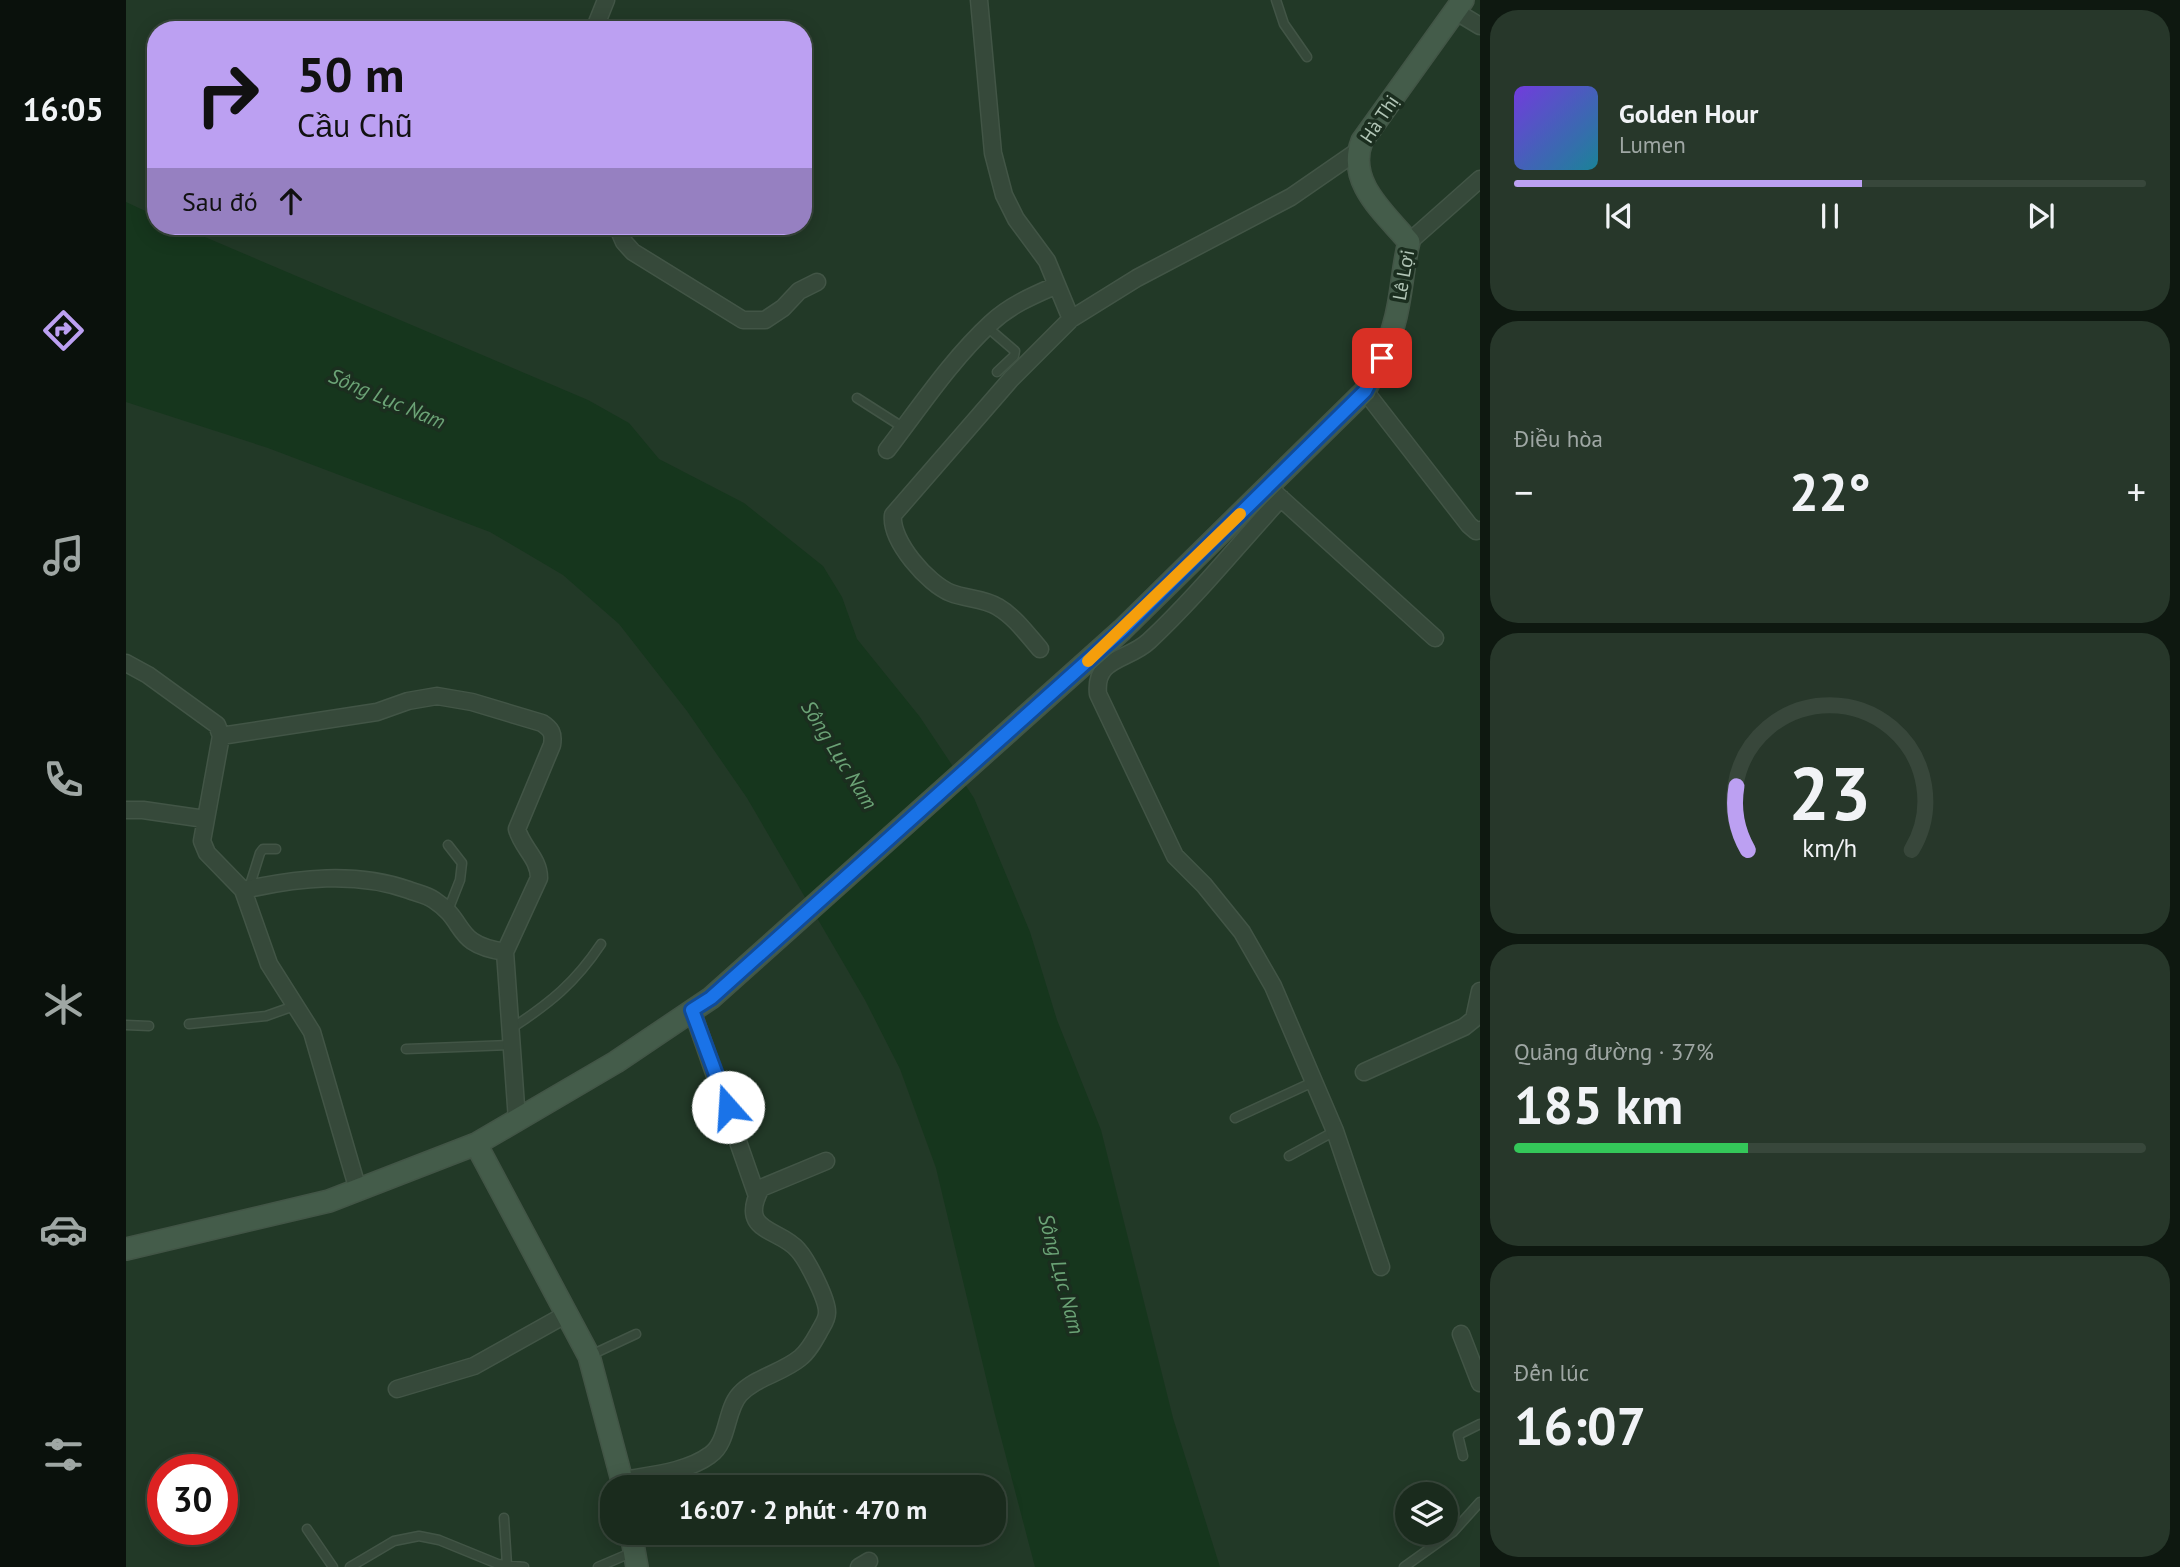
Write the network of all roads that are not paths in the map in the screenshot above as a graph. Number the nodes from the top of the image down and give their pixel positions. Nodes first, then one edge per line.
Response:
1 (606, 0) edge
2 (979, 0) edge
3 (1276, 0) edge
4 (1459, 6) edge
5 (598, 21) edge
6 (1480, 26) edge
7 (1307, 57) dead end
8 (1359, 150) junction
9 (1480, 180) edge
10 (621, 235) edge
11 (1409, 242) junction
12 (817, 282) dead end
13 (1057, 285) junction
14 (1071, 319) junction
15 (987, 327) junction
16 (997, 372) dead end
17 (1365, 391) junction
18 (857, 398) dead end
19 (904, 428) junction
20 (887, 450) dead end
21 (1274, 492) junction
22 (1480, 530) edge
23 (1434, 638) dead end
24 (1040, 649) dead end
25 (126, 663) edge
26 (221, 736) junction
27 (126, 810) edge
28 (205, 819) junction
29 (449, 845) dead end
30 (276, 849) dead end
31 (246, 889) junction
32 (447, 913) junction
33 (601, 944) dead end
34 (505, 951) junction
35 (1480, 991) edge
36 (297, 1005) junction
37 (692, 1010) junction
38 (189, 1024) dead end
39 (126, 1025) edge
40 (149, 1026) dead end
41 (512, 1028) junction
42 (513, 1045) junction
43 (406, 1049) dead end
44 (1364, 1072) dead end
45 (1313, 1082) junction
46 (1235, 1118) dead end
47 (517, 1120) junction
48 (1335, 1131) junction
49 (476, 1144) junction
50 (1289, 1156) dead end
51 (826, 1161) dead end
52 (358, 1190) junction
53 (757, 1196) junction
54 (126, 1249) edge
55 (1381, 1267) dead end
56 (565, 1315) junction
57 (636, 1334) dead end
58 (1461, 1334) dead end
59 (589, 1356) junction
60 (1480, 1384) edge
61 (397, 1389) dead end
62 (1480, 1424) edge
63 (1464, 1456) dead end
64 (622, 1475) edge
65 (657, 1475) edge
66 (1480, 1502) edge
67 (503, 1518) dead end
68 (307, 1530) dead end
69 (634, 1551) edge
70 (507, 1565) junction
71 (333, 1567) edge
72 (350, 1567) edge
73 (524, 1567) edge
74 (598, 1567) edge
75 (1404, 1567) edge

1 - 5 street
2 - 13 street
3 - 7 lane
4 - 6 street
4 - 8 street, Hà Thị
8 - 11 street, Hà Thị
8 - 14 street
9 - 11 street, Lê Lợi
10 - 12 street
11 - 17 street, Lê Lợi
13 - 14 street
13 - 15 street
14 - 24 street
15 - 16 lane
15 - 19 street
17 - 21 street, Lê Lợi
17 - 22 street
18 - 19 lane
19 - 20 street
21 - 23 street
21 - 37 street, Lê Lợi
21 - 45 street
25 - 26 street
26 - 28 street
26 - 34 street
27 - 28 street
28 - 31 street
29 - 32 lane
30 - 31 lane
31 - 32 street
31 - 36 street
32 - 34 street
33 - 41 lane
34 - 41 street
35 - 44 street
36 - 38 lane
36 - 52 street
37 - 47 street, Lê Lợi
37 - 53 street
39 - 40 lane
41 - 42 street
42 - 43 lane
42 - 47 street
45 - 46 lane
45 - 48 street
47 - 49 street, Lê Lợi
48 - 50 lane
48 - 55 street
49 - 52 street, Lê Lợi
49 - 56 street
51 - 53 street
52 - 54 street, Lê Lợi
53 - 65 street
56 - 59 street
56 - 61 street
57 - 59 lane
58 - 60 street
59 - 64 street
62 - 63 lane
66 - 75 lane
67 - 70 lane
68 - 71 lane
69 - 74 lane
70 - 72 lane
70 - 73 lane

